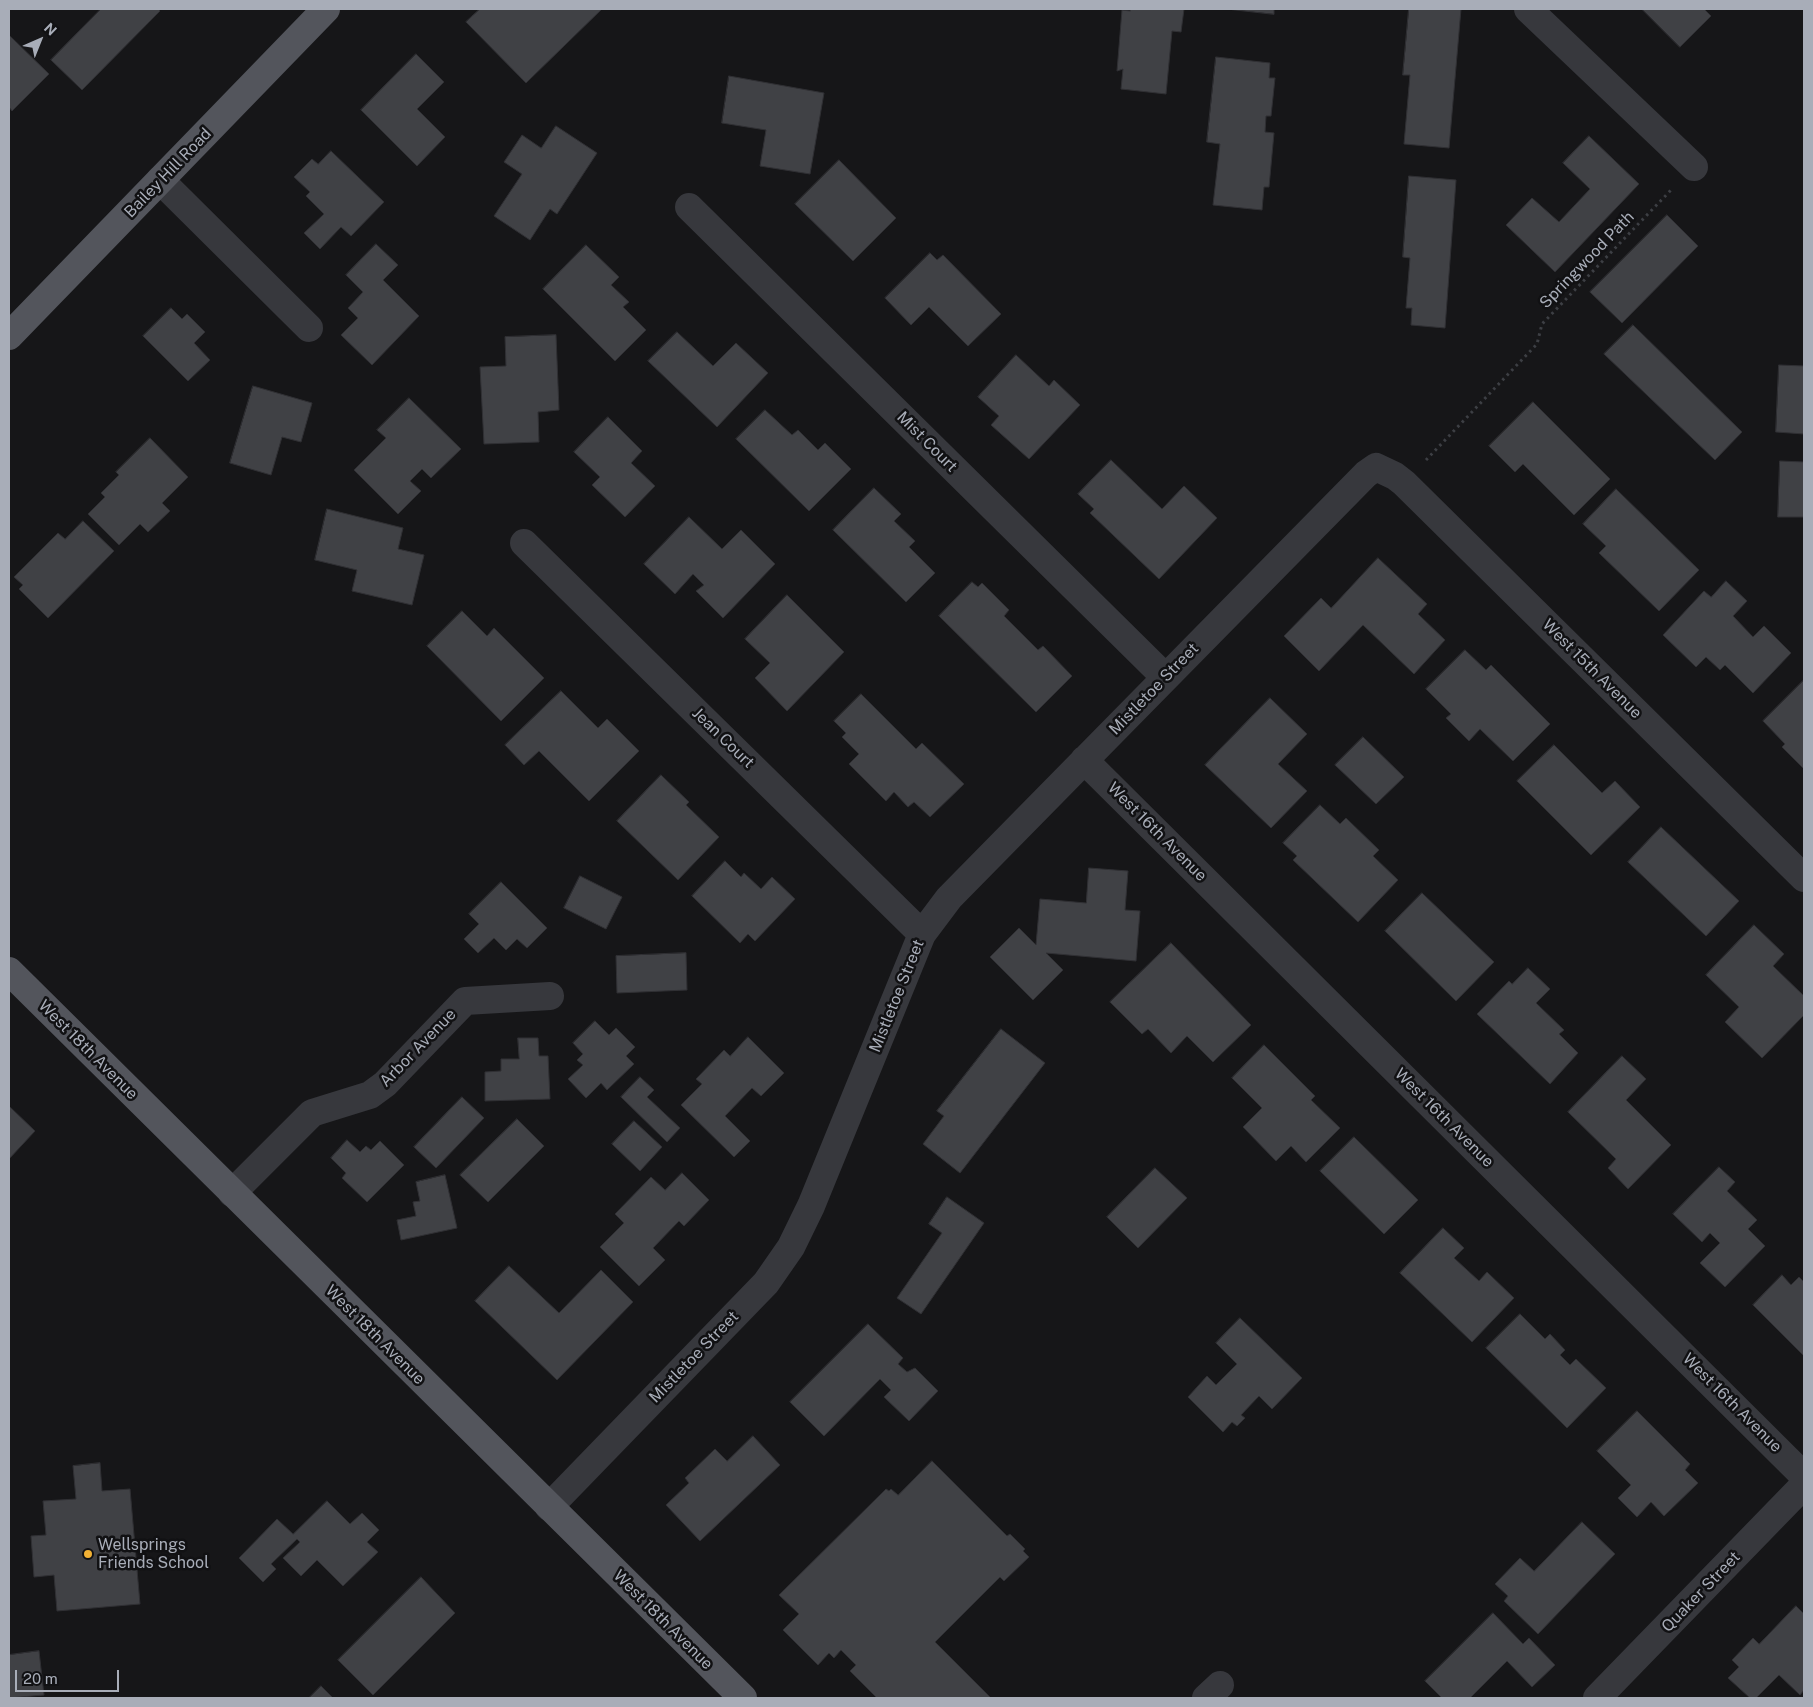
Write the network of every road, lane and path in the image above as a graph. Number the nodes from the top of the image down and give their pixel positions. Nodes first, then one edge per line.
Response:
1 (326, 9) edge
2 (1528, 9) edge
3 (1694, 166) joint
4 (160, 180) junction
5 (689, 207) dead end
6 (309, 328) dead end
7 (9, 336) edge
8 (1376, 467) joint
9 (1404, 483) junction
10 (524, 543) dead end
11 (1165, 677) junction
12 (1084, 760) junction
13 (1804, 878) edge
14 (922, 934) junction
15 (9, 971) edge
16 (550, 996) dead end
17 (232, 1193) junction
18 (1804, 1476) edge
19 (1804, 1485) edge
20 (549, 1507) junction
21 (743, 1698) edge
22 (1597, 1698) edge

1 - 4 main road, Bailey Hill Road
2 - 3 street
3 - 9 path, Springwood Path
4 - 6 street
4 - 7 main road, Bailey Hill Road
5 - 11 street, Mist Court
8 - 9 street, West 15th Avenue
8 - 11 street, Mistletoe Street
9 - 13 street, West 15th Avenue
10 - 14 street, Jean Court
11 - 12 street, Mistletoe Street
12 - 14 street, Mistletoe Street
12 - 18 street, West 16th Avenue
14 - 20 street, Mistletoe Street
15 - 17 main road, West 18th Avenue
16 - 17 street, Arbor Avenue
17 - 20 main road, West 18th Avenue
19 - 22 street, Quaker Street
20 - 21 main road, West 18th Avenue

